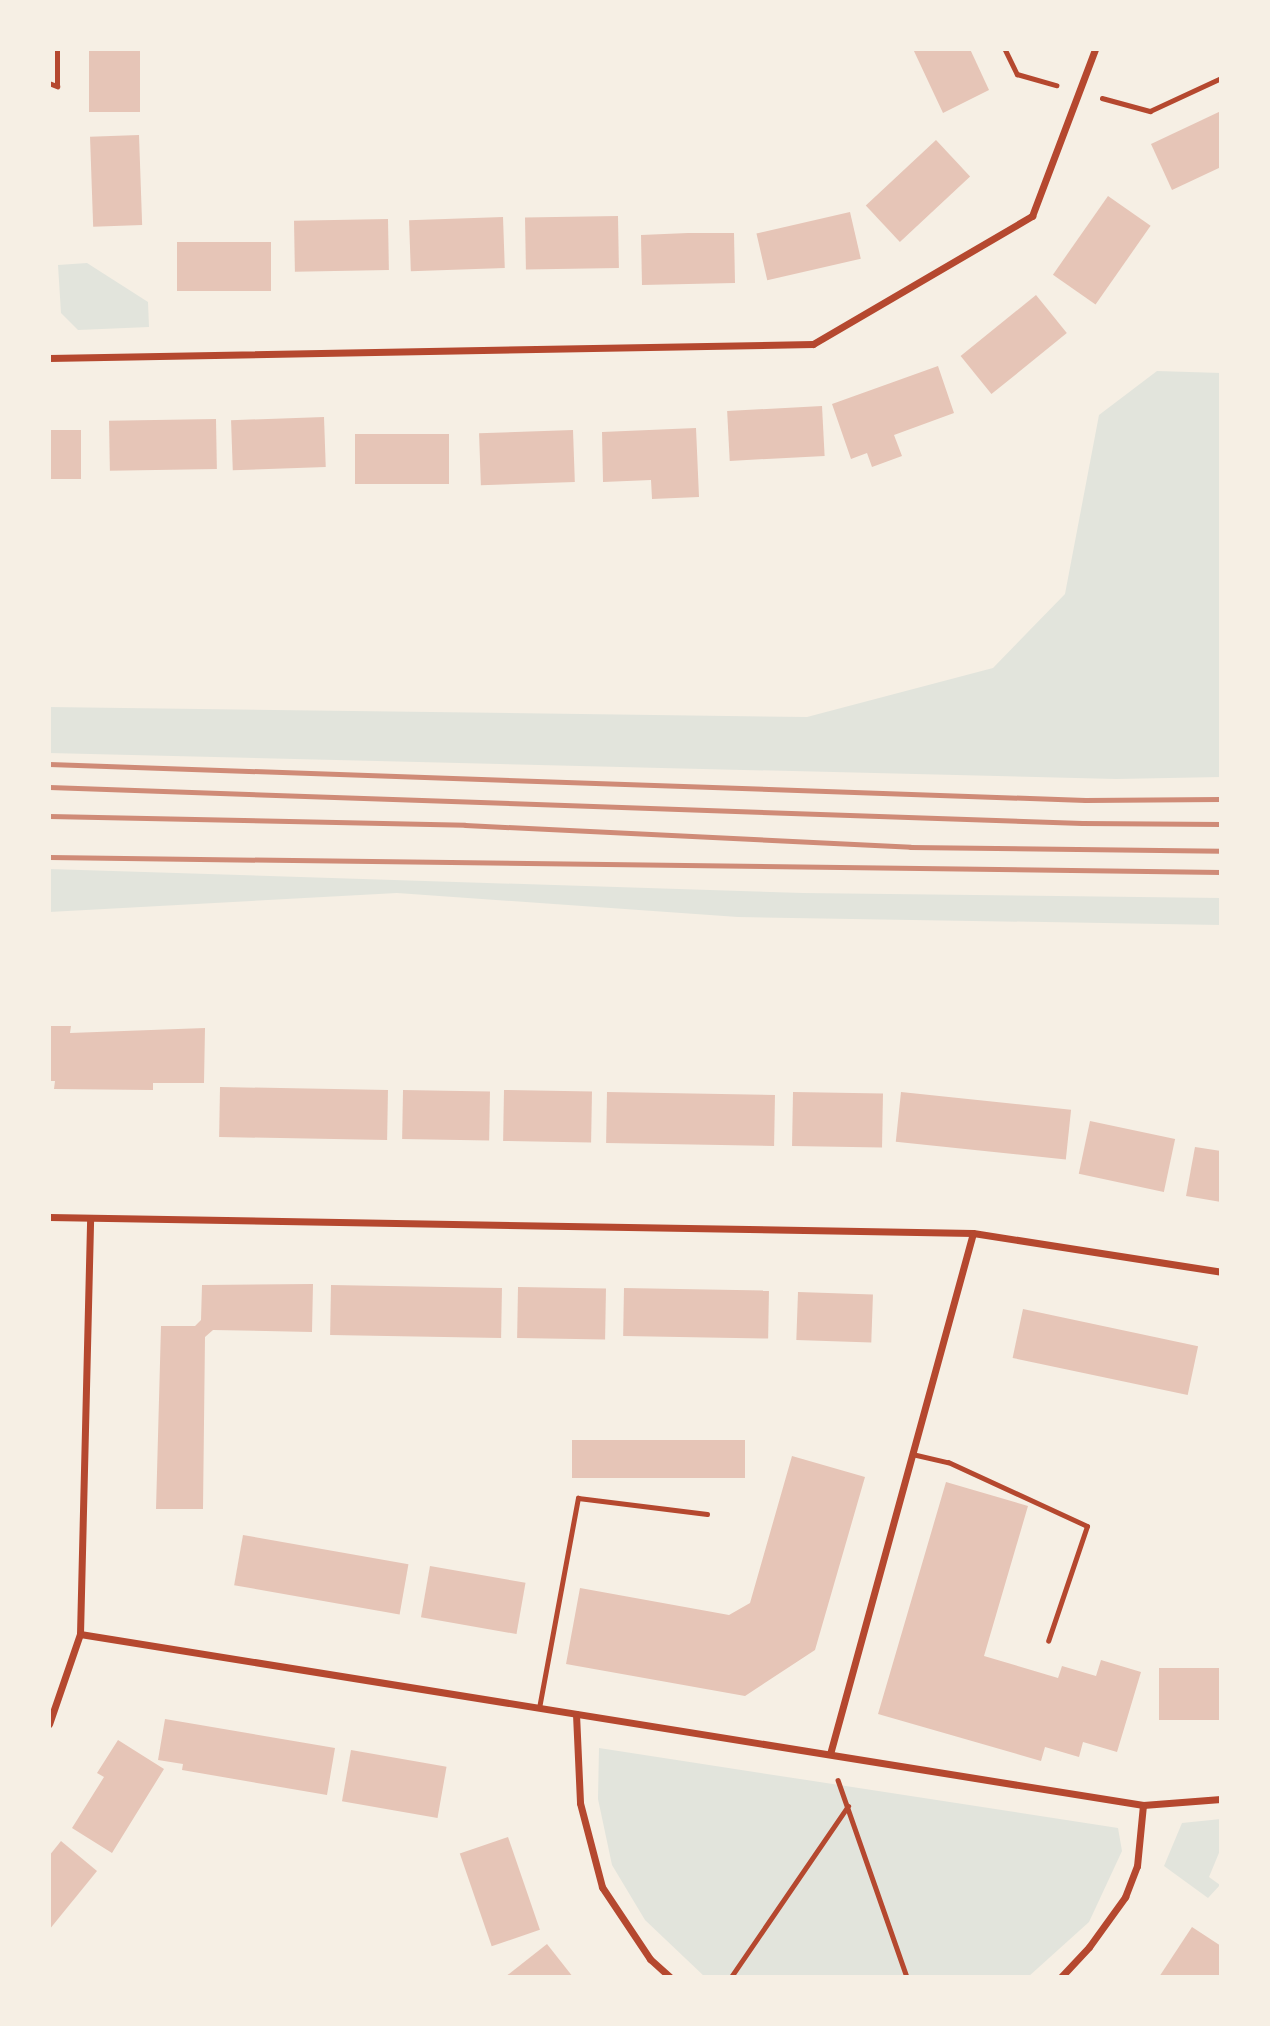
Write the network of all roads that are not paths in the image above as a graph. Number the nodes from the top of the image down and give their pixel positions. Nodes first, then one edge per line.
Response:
1 (1095, 49) edge
2 (49, 358) edge
3 (49, 1217) edge
4 (90, 1218) junction
5 (973, 1233) junction
6 (1221, 1272) edge
7 (912, 1454) junction
8 (706, 1514) dead end
9 (80, 1634) junction
10 (1048, 1640) dead end
11 (539, 1708) junction
12 (576, 1714) junction
13 (49, 1724) edge
14 (830, 1754) junction
15 (1221, 1799) edge
16 (1143, 1805) junction
17 (670, 1977) edge
18 (1061, 1977) edge

1 - 2 street
3 - 4 street
4 - 5 street
4 - 9 street
5 - 6 street
5 - 7 street
7 - 10 lane
7 - 14 street
8 - 11 lane
9 - 11 street
9 - 13 street
11 - 12 street
12 - 14 street
12 - 17 street
14 - 16 street
15 - 16 street
16 - 18 street

